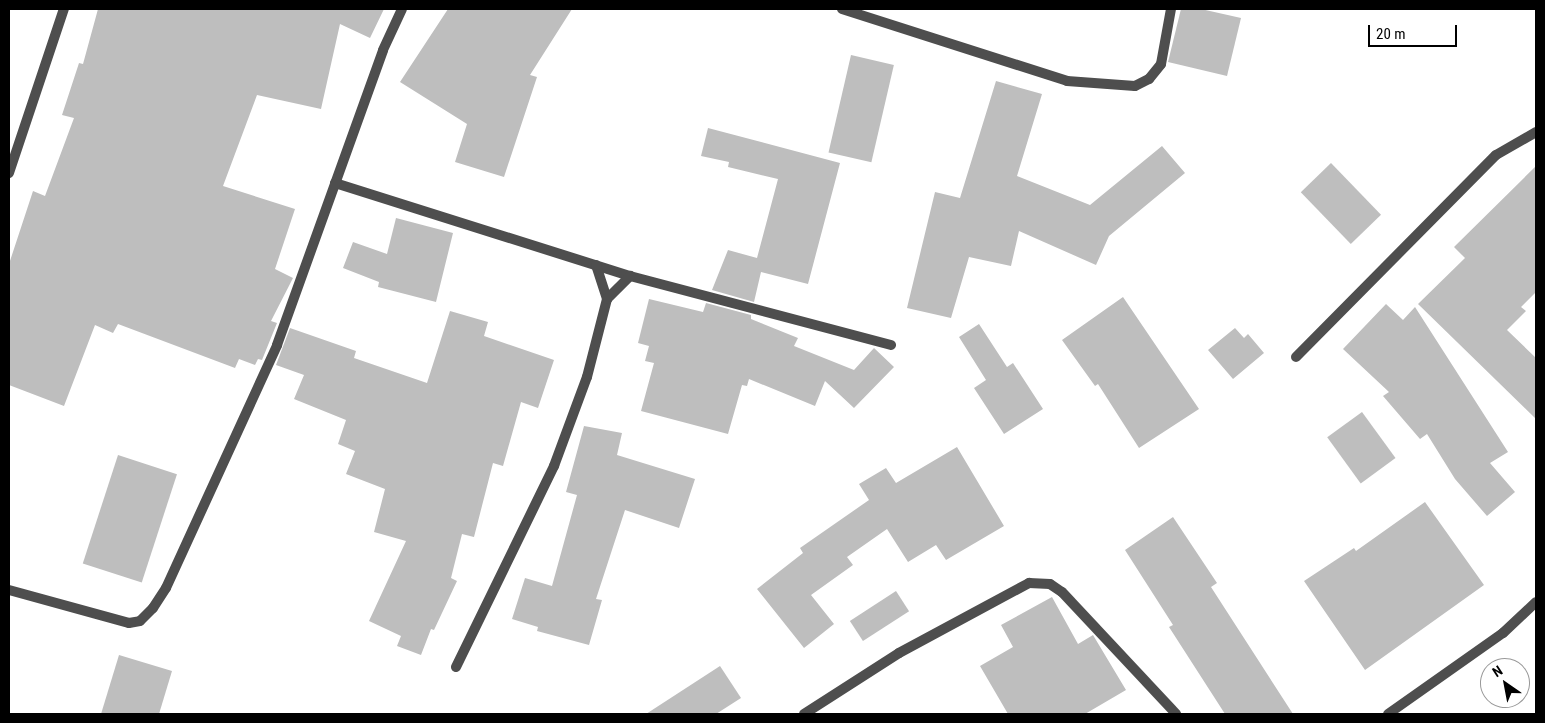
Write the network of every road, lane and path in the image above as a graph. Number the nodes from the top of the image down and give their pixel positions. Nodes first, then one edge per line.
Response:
1 (64, 9) edge
2 (402, 9) edge
3 (842, 9) edge
4 (1171, 9) edge
5 (859, 11) edge
6 (1536, 132) edge
7 (9, 173) edge
8 (335, 183) junction
9 (596, 265) junction
10 (630, 276) junction
11 (607, 299) junction
12 (892, 345) dead end
13 (1296, 357) dead end
14 (9, 590) edge
15 (1536, 602) edge
16 (456, 667) dead end
17 (804, 714) edge
18 (1176, 714) edge
19 (1388, 714) edge

1 - 7 street
2 - 8 street
3 - 5 street
4 - 5 street
6 - 13 street
8 - 9 street
8 - 14 street
9 - 10 street
9 - 11 street
10 - 11 street
10 - 12 street
11 - 16 street
15 - 19 street
17 - 18 street

